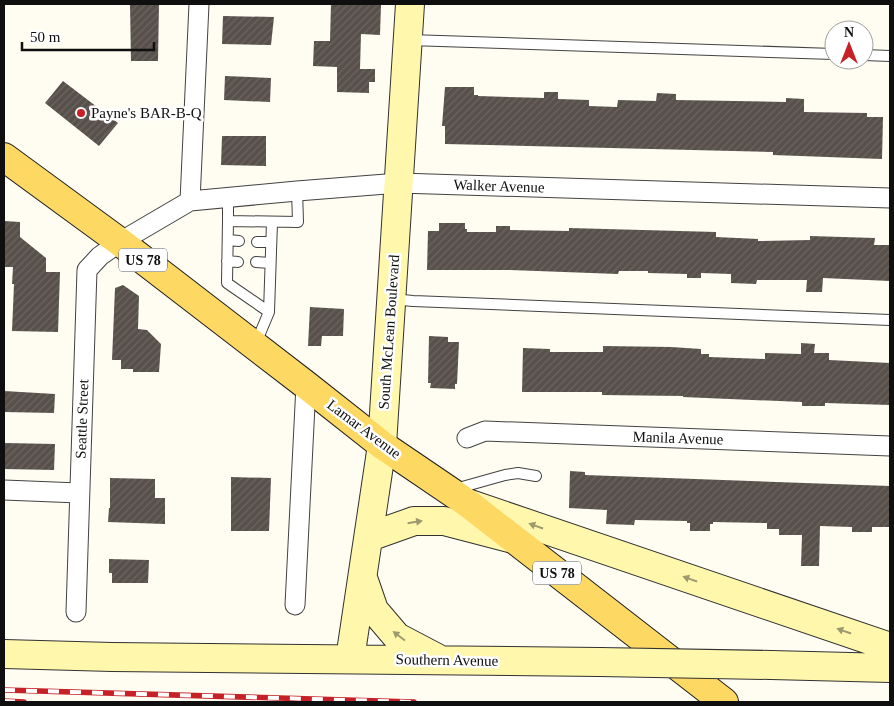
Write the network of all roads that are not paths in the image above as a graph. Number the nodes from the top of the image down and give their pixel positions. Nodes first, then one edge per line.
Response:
1 (199, 4) edge
2 (410, 4) edge
3 (408, 40) junction
4 (824, 54) edge
5 (874, 55) edge
6 (890, 56) edge
7 (4, 157) edge
8 (399, 183) junction
9 (297, 191) junction
10 (228, 198) junction
11 (890, 198) edge
12 (190, 202) junction
13 (228, 221) junction
14 (272, 222) junction
15 (228, 240) junction
16 (239, 241) dead end
17 (120, 242) junction
18 (257, 242) dead end
19 (271, 242) junction
20 (227, 262) junction
21 (238, 262) dead end
22 (256, 262) dead end
23 (270, 263) junction
24 (391, 299) junction
25 (269, 312) junction
26 (890, 320) edge
27 (255, 345) junction
28 (306, 385) junction
29 (467, 438) dead end
30 (382, 445) junction
31 (890, 446) edge
32 (536, 476) dead end
33 (4, 490) edge
34 (79, 493) junction
35 (458, 497) junction
36 (369, 537) junction
37 (514, 539) junction
38 (362, 575) junction
39 (294, 605) dead end
40 (76, 612) dead end
41 (890, 647) edge
42 (4, 654) edge
43 (350, 659) junction
44 (441, 660) junction
45 (890, 668) edge
46 (724, 702) edge

1 - 12 street
2 - 3 main road, South McLean Boulevard
3 - 4 lane
3 - 8 main road, South McLean Boulevard
5 - 6 lane
7 - 17 main road, Lamar Avenue / US 78
8 - 9 street, Walker Avenue
8 - 11 street, Walker Avenue
8 - 24 main road, South McLean Boulevard
9 - 10 street, Walker Avenue
9 - 14 lane
10 - 12 street, Walker Avenue
10 - 13 lane
12 - 17 street, Walker Avenue
13 - 14 lane
13 - 15 lane
14 - 19 lane
15 - 16 lane
15 - 20 lane
17 - 27 main road, Lamar Avenue / US 78
17 - 34 street, Seattle Street
18 - 19 lane
19 - 23 lane
20 - 21 lane
20 - 25 lane
22 - 23 lane
23 - 25 lane
24 - 26 lane
24 - 30 main road, South McLean Boulevard
25 - 27 lane
27 - 28 main road, Lamar Avenue / US 78
28 - 30 main road, Lamar Avenue / US 78
28 - 39 street
29 - 31 street, Manila Avenue
30 - 35 main road, Lamar Avenue / US 78
30 - 36 main road, South McLean Boulevard
32 - 35 lane
33 - 34 street
34 - 40 street, Seattle Street
35 - 37 main road, Lamar Avenue / US 78
41 -> 35 main road
36 -> 37 main road
36 - 38 main road, South McLean Boulevard
37 - 46 main road, Lamar Avenue / US 78
38 - 43 main road, South McLean Boulevard
44 -> 38 main road
42 - 43 main road, Southern Avenue
43 - 44 main road, Southern Avenue
44 - 45 main road, Southern Avenue, bridge

